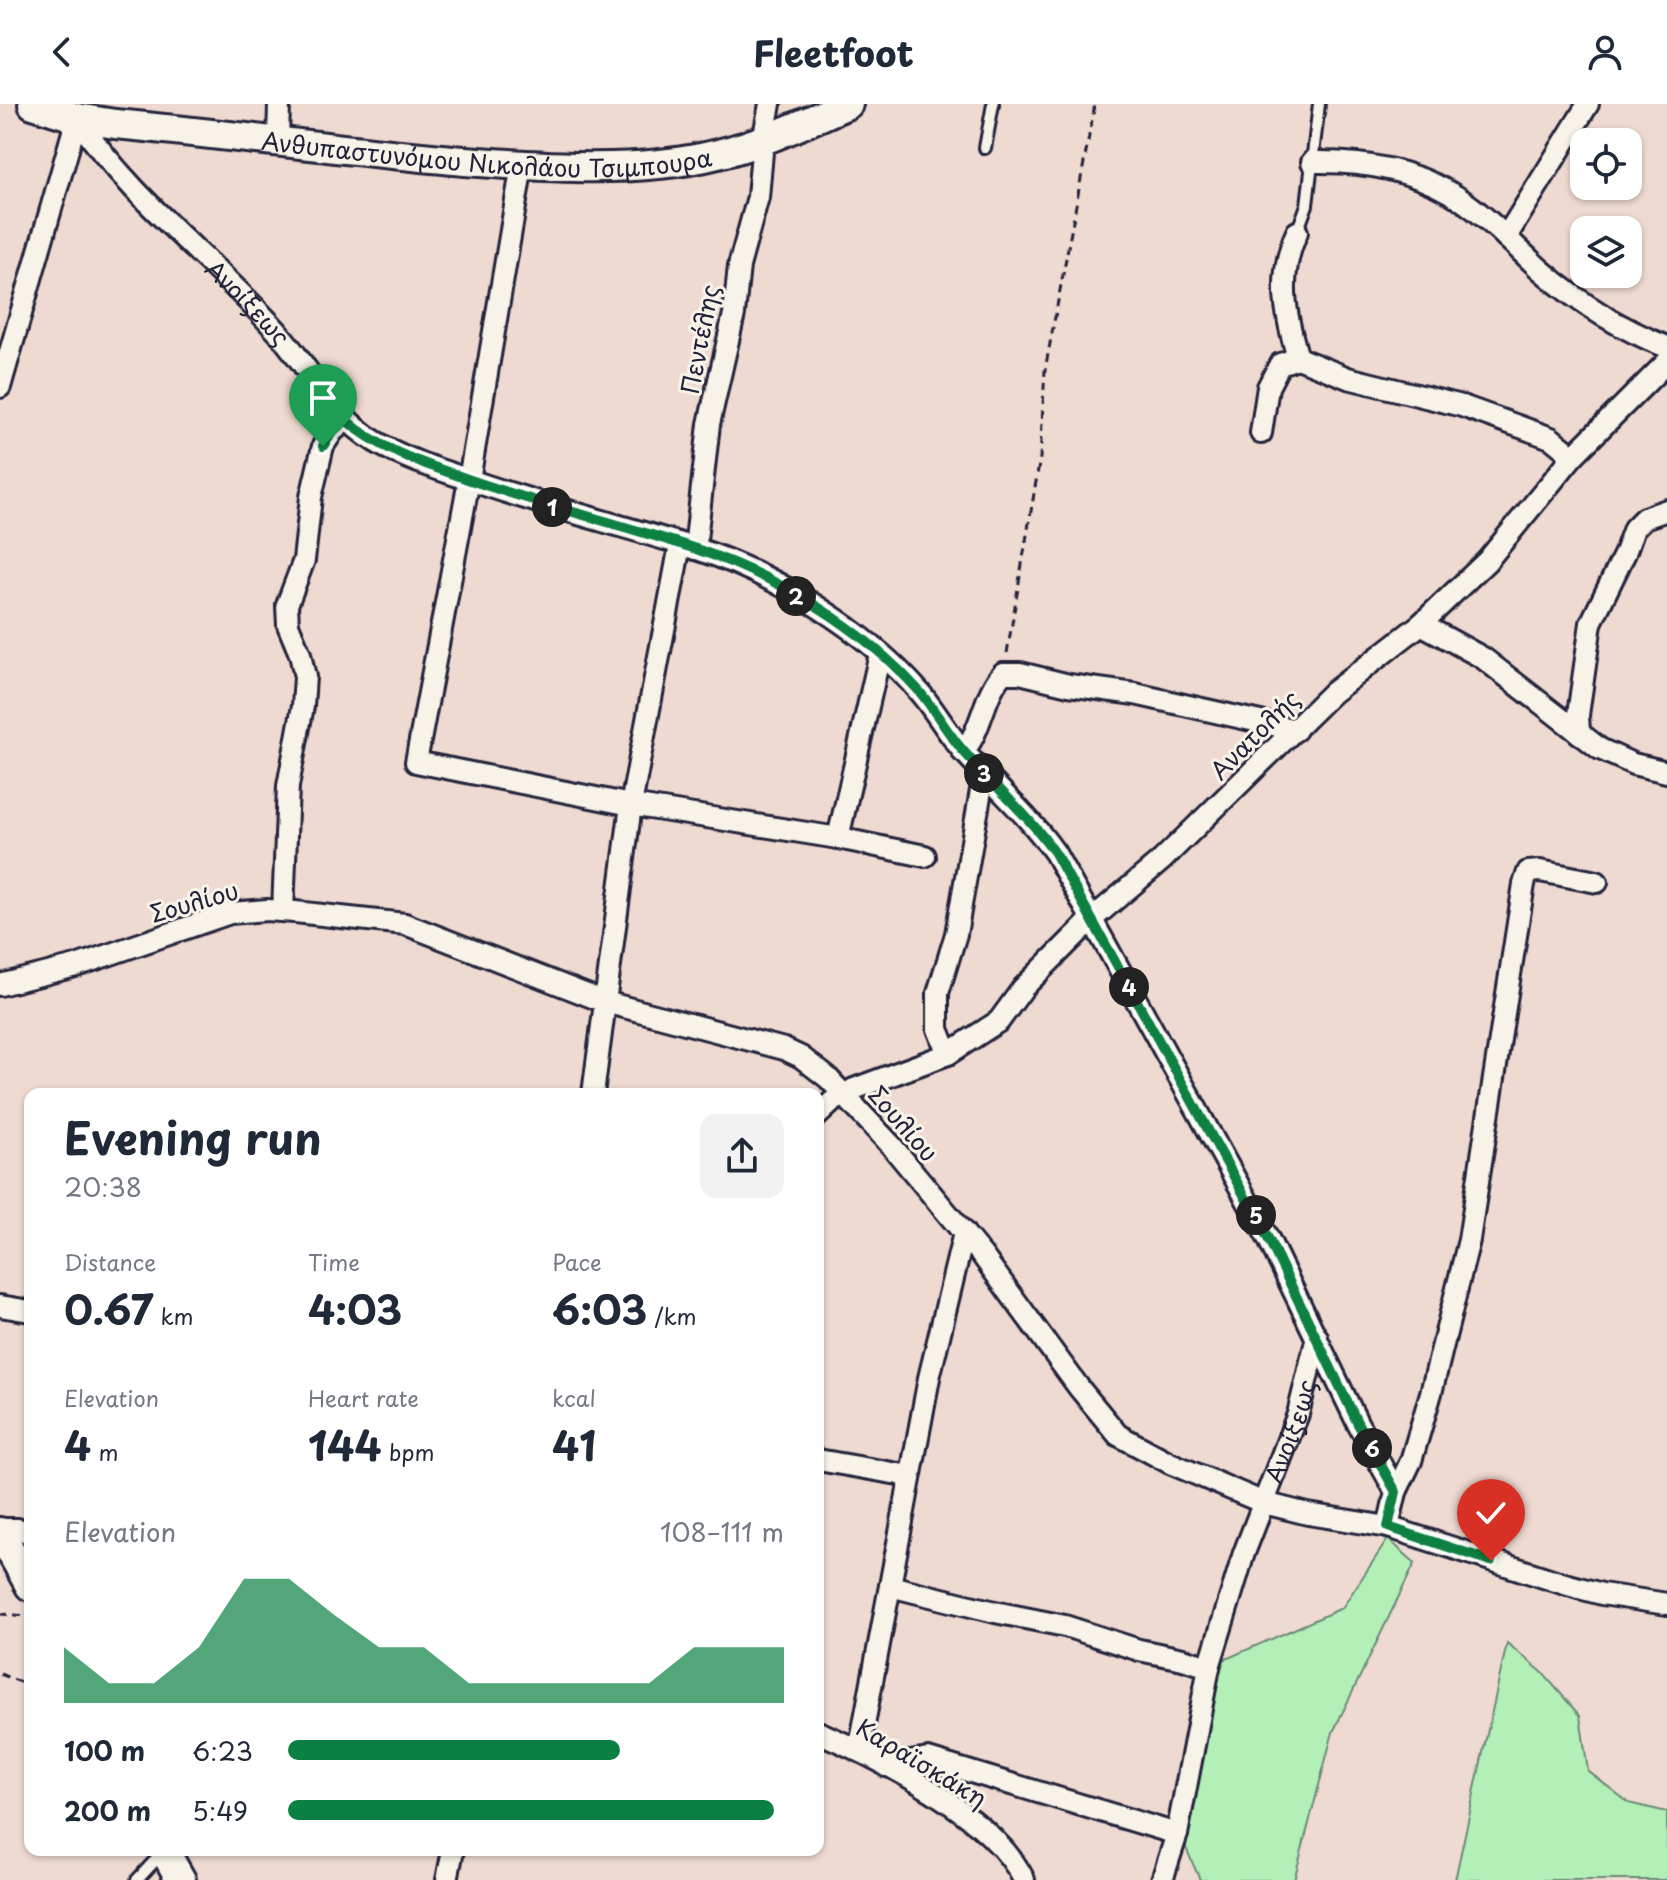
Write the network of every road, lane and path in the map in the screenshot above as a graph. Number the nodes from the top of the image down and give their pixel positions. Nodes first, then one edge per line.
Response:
1 (33, 104) edge
2 (279, 104) edge
3 (770, 104) edge
4 (848, 104) edge
5 (993, 104) edge
6 (1095, 104) edge
7 (1319, 104) edge
8 (1588, 104) edge
9 (77, 118) junction
10 (278, 141) junction
11 (763, 141) junction
12 (985, 148) dead end
13 (1312, 162) junction
14 (522, 165) junction
15 (1297, 232) joint
16 (1506, 237) junction
17 (1667, 347) edge
18 (1298, 358) junction
19 (1667, 362) edge
20 (0, 387) edge
21 (346, 420) junction
22 (1261, 433) dead end
23 (1573, 456) junction
24 (469, 480) junction
25 (1667, 510) edge
26 (688, 547) junction
27 (1421, 624) junction
28 (880, 654) junction
29 (1003, 673) junction
30 (1296, 730) junction
31 (1579, 733) junction
32 (963, 752) junction
33 (1667, 772) edge
34 (984, 773) junction
35 (631, 805) junction
36 (838, 838) junction
37 (925, 856) dead end
38 (1597, 882) dead end
39 (283, 911) junction
40 (1092, 919) junction
41 (0, 985) edge
42 (605, 1002) junction
43 (948, 1054) junction
44 (594, 1088) edge
45 (845, 1094) junction
46 (824, 1110) edge
47 (964, 1233) junction
48 (0, 1306) edge
49 (24, 1310) edge
50 (1317, 1337) junction
51 (824, 1461) edge
52 (910, 1476) junction
53 (1396, 1492) junction
54 (1264, 1503) junction
55 (1388, 1527) junction
56 (0, 1531) edge
57 (24, 1531) edge
58 (24, 1575) edge
59 (890, 1586) junction
60 (1667, 1604) edge
61 (0, 1614) edge
62 (24, 1616) edge
63 (1209, 1667) junction
64 (0, 1674) edge
65 (23, 1683) dead end
66 (824, 1735) edge
67 (859, 1751) junction
68 (886, 1766) junction
69 (1177, 1834) junction
70 (159, 1856) edge
71 (168, 1856) edge
72 (452, 1856) edge
73 (137, 1880) edge
74 (181, 1880) edge
75 (447, 1880) edge
76 (1024, 1880) edge
77 (1162, 1880) edge

1 - 9 street
2 - 10 street
3 - 11 street, Πεντέλης
4 - 11 street, Ανθυπαστυνόμου Νικολάου Τσιμπουρα
5 - 12 lane
6 - 29 path
7 - 13 lane
8 - 16 street
9 - 10 street, Ανθυπαστυνόμου Νικολάου Τσιμπουρα
9 - 20 street
9 - 21 street, Ανοίξεως
10 - 14 street, Ανθυπαστυνόμου Νικολάου Τσιμπουρα
11 - 14 street, Ανθυπαστυνόμου Νικολάου Τσιμπουρα
11 - 26 street, Πεντέλης
13 - 15 lane
13 - 16 street
14 - 24 street
15 - 18 street
16 - 17 street
18 - 22 street
18 - 23 street
19 - 23 street, Ανατολής
21 - 24 street, Ανοίξεως
21 - 39 street
23 - 27 street, Ανατολής
24 - 26 street, Ανοίξεως
24 - 35 street
25 - 31 street
26 - 28 street, Ανοίξεως
26 - 35 street, Πεντέλης
27 - 30 street, Ανατολής
27 - 31 street
28 - 32 street, Ανοίξεως
28 - 36 street
29 - 30 street
29 - 32 street
30 - 40 street, Ανατολής
31 - 33 street
32 - 34 street, Ανοίξεως
34 - 40 street, Ανοίξεως
34 - 43 street
35 - 36 street
35 - 42 street, Πεντέλης
36 - 37 street
38 - 53 street
39 - 41 street, Σουλίου
39 - 42 street, Σουλίου
40 - 43 street, Ανατολής
40 - 50 street, Ανοίξεως
42 - 44 street, Πεντέλης
42 - 45 street, Σουλίου
43 - 45 street, Ανατολής
45 - 46 street, Ανατολής
45 - 47 street, Σουλίου
47 - 52 street
47 - 54 street, Σουλίου
48 - 49 street
50 - 53 street
50 - 54 street, Ανοίξεως
51 - 52 street
52 - 59 street
53 - 55 street
54 - 55 street, Σουλίου
54 - 63 street, Ανοίξεως
55 - 60 street, Σουλίου
56 - 57 street
56 - 58 street
59 - 63 street
59 - 67 street
61 - 62 path
63 - 69 street, Ανοίξεως
64 - 65 path
66 - 67 street, Καραϊσκάκη
67 - 68 street, Καραϊσκάκη
68 - 69 street
68 - 76 street, Καραϊσκάκη
69 - 77 street, Ανοίξεως
70 - 73 lane
71 - 74 street
72 - 75 street

